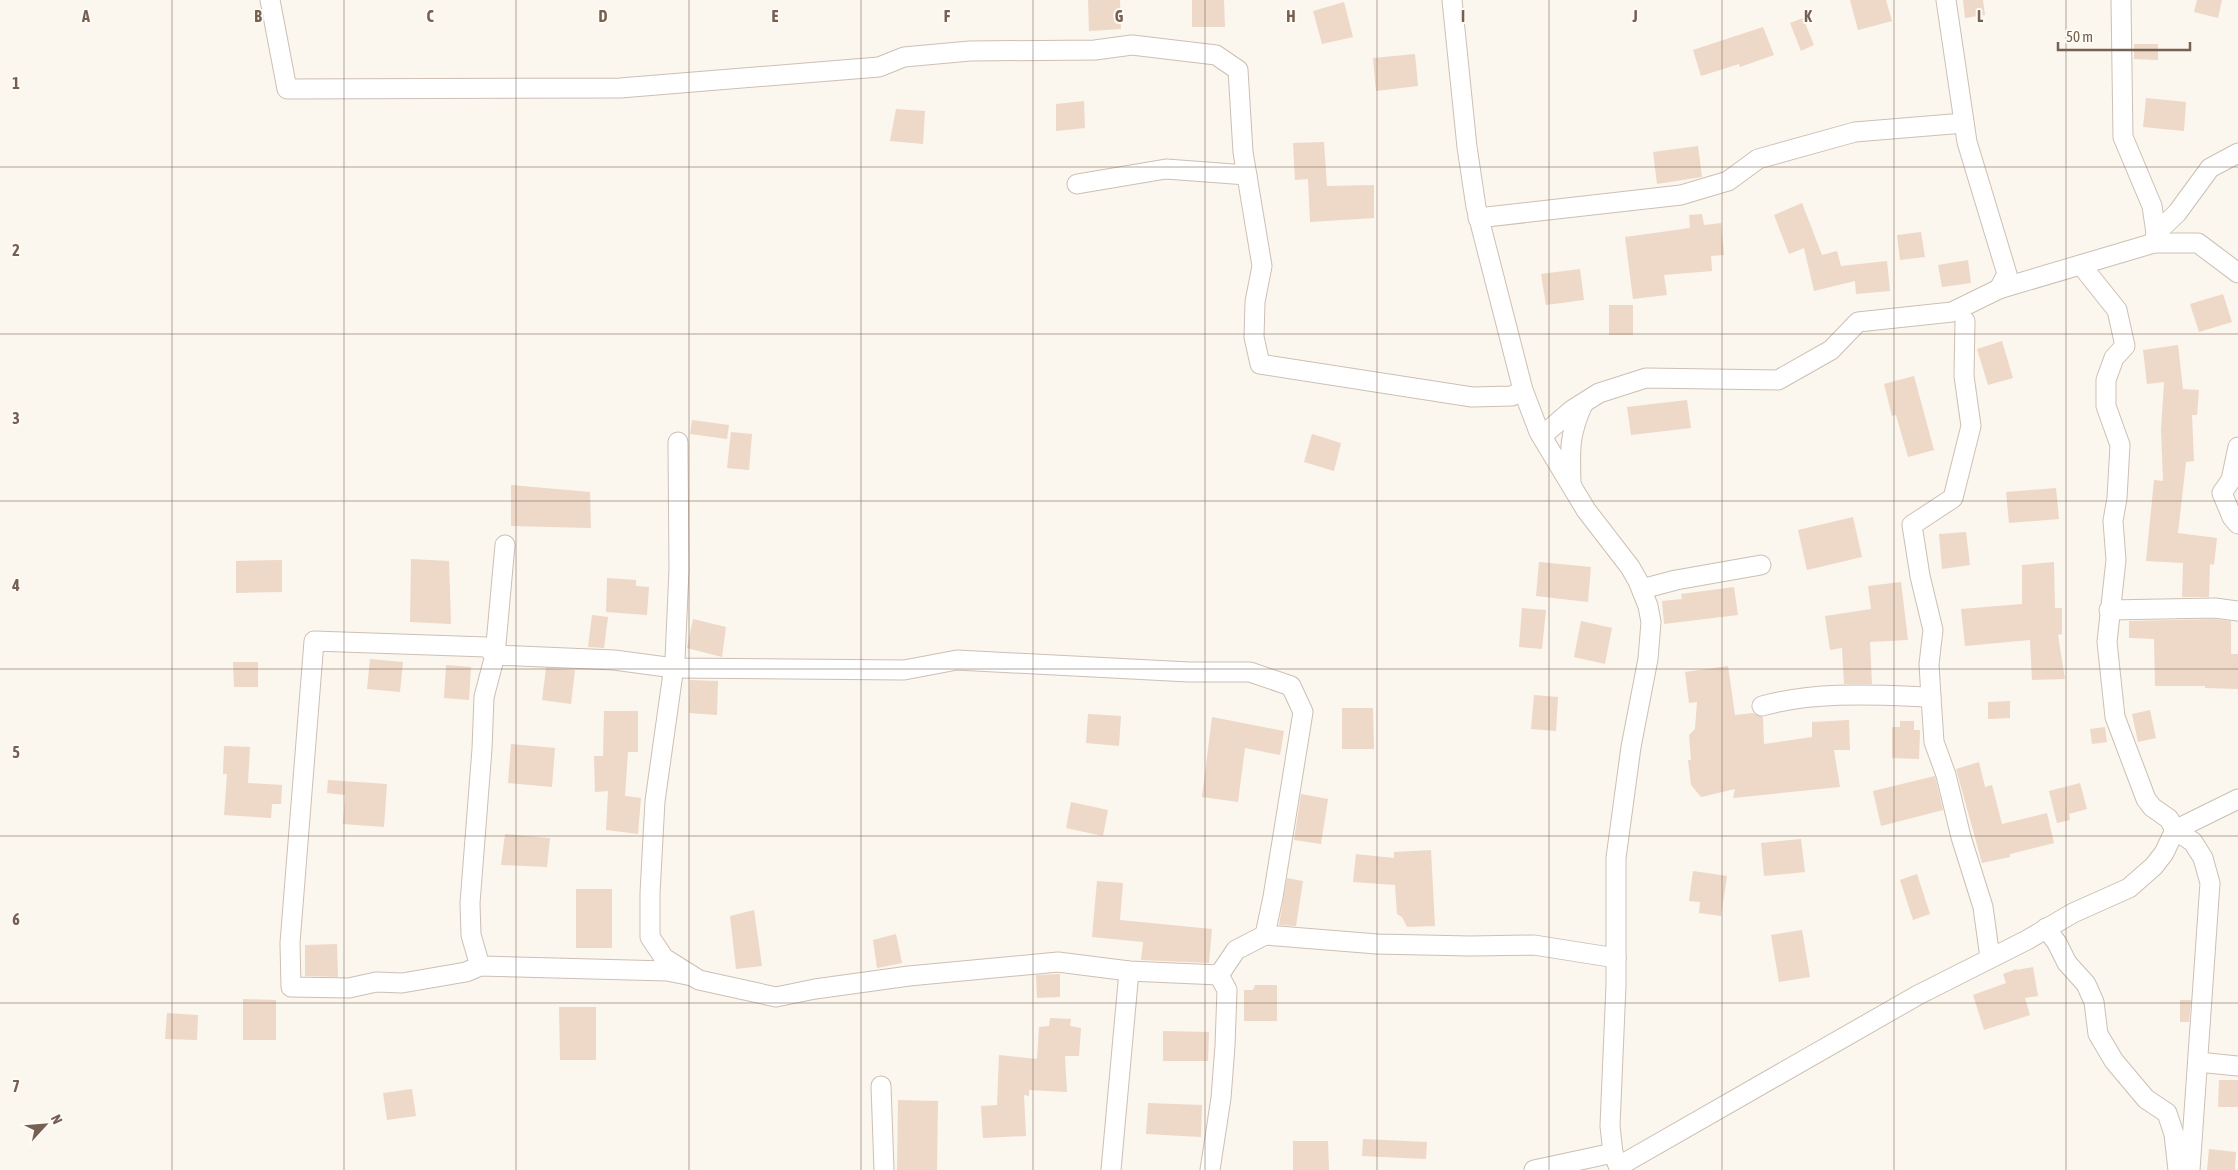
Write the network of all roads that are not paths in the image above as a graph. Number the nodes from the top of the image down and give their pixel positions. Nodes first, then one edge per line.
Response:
1 (270, 0) edge
2 (1452, 0) edge
3 (1946, 0) edge
4 (2121, 0) edge
5 (1964, 123) junction
6 (2238, 153) edge
7 (1247, 175) junction
8 (1077, 184) dead end
9 (1478, 218) junction
10 (2155, 238) junction
11 (2081, 265) junction
12 (2238, 273) edge
13 (2000, 289) junction
14 (1965, 321) dead end
15 (1523, 390) junction
16 (1583, 403) junction
17 (1542, 436) junction
18 (678, 442) dead end
19 (2238, 446) edge
20 (1571, 483) junction
21 (2238, 524) edge
22 (505, 545) dead end
23 (1760, 565) dead end
24 (1642, 589) junction
25 (2109, 610) junction
26 (2238, 612) edge
27 (495, 655) junction
28 (674, 668) junction
29 (1931, 697) junction
30 (1762, 706) dead end
31 (2238, 799) edge
32 (2175, 830) junction
33 (2046, 928) junction
34 (1265, 935) junction
35 (1616, 958) junction
36 (1990, 958) junction
37 (480, 966) junction
38 (1129, 971) junction
39 (1219, 975) junction
40 (692, 976) junction
41 (2198, 1062) junction
42 (2238, 1066) edge
43 (881, 1086) dead end
44 (1617, 1163) edge
45 (884, 1170) edge
46 (1111, 1170) edge
47 (1210, 1170) edge
48 (1534, 1170) edge
49 (2178, 1170) edge
50 (2190, 1170) edge

1 - 7 street
2 - 9 street
3 - 5 street
4 - 10 street
5 - 9 street
5 - 13 street
6 - 10 street
7 - 8 street
7 - 15 street
9 - 15 street
10 - 11 street
10 - 12 street
11 - 13 street
11 - 25 street
13 - 16 street
14 - 29 street
15 - 17 street
16 - 17 street
16 - 20 street
17 - 20 street
18 - 28 street
19 - 21 street
20 - 24 street
22 - 27 street
23 - 24 street
24 - 35 street
25 - 26 street
25 - 32 street
27 - 28 street
27 - 37 street
27 - 37 street
28 - 34 street
28 - 40 street
29 - 30 street
29 - 36 street
31 - 32 street
32 - 33 street
32 - 41 street
33 - 36 street
33 - 49 street
34 - 35 street
34 - 39 street
35 - 44 street
36 - 44 street
37 - 40 street
38 - 39 street
38 - 40 street
38 - 46 street
39 - 47 street
41 - 42 street
41 - 50 street
43 - 45 street
44 - 48 street

